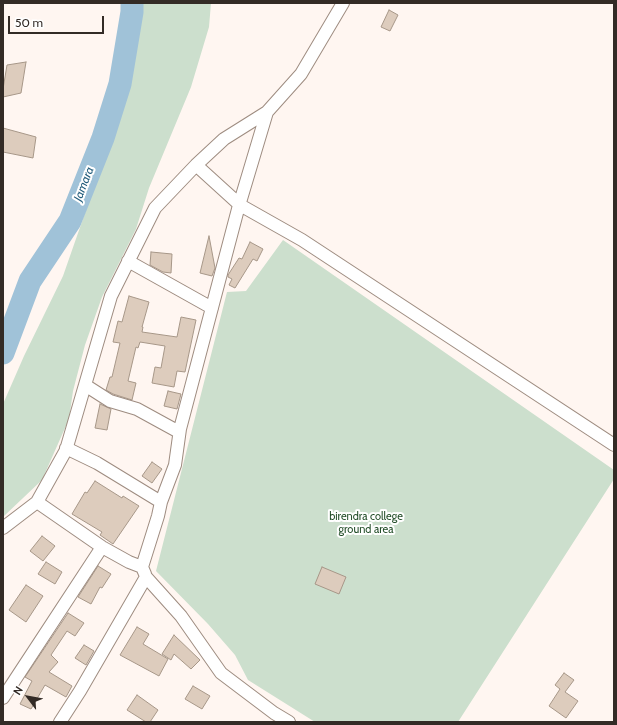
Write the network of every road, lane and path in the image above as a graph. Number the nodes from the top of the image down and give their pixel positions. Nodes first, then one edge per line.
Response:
1 (343, 3) edge
2 (267, 112) junction
3 (196, 165) junction
4 (240, 205) junction
5 (128, 261) junction
6 (212, 308) junction
7 (85, 385) junction
8 (179, 432) junction
9 (614, 445) edge
10 (66, 448) junction
11 (38, 502) junction
12 (161, 502) junction
13 (3, 528) edge
14 (102, 547) junction
15 (144, 572) junction
16 (3, 698) edge
17 (60, 722) edge
18 (289, 722) edge

1 - 2 street
2 - 3 street
2 - 4 street
3 - 4 street
3 - 5 street
4 - 6 street
4 - 9 street
5 - 6 street
5 - 7 street
6 - 8 street
7 - 8 street
7 - 10 street
8 - 12 street
10 - 11 street
10 - 12 street
11 - 13 street
11 - 14 street
12 - 15 street
14 - 15 street
14 - 16 street
15 - 17 street
15 - 18 street

